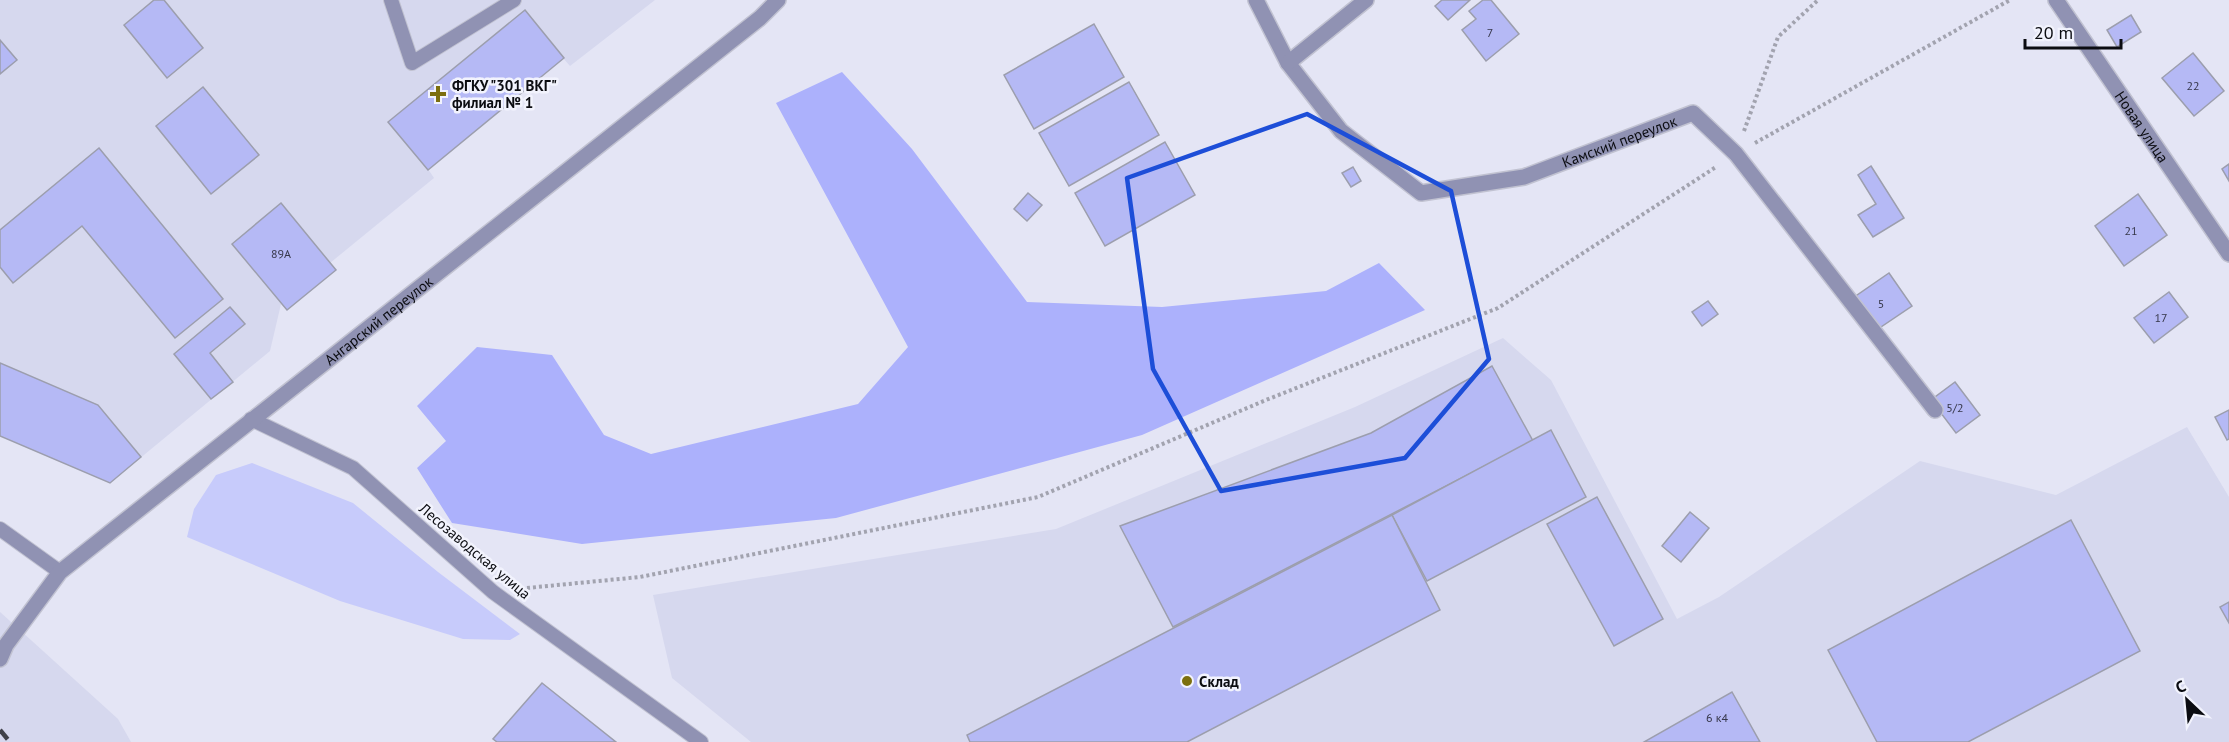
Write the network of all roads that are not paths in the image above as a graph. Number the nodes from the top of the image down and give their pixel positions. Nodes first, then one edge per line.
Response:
1 (391, 0) edge
2 (514, 0) edge
3 (778, 0) edge
4 (1256, 0) edge
5 (1366, 0) edge
6 (2056, 0) edge
7 (1288, 63) junction
8 (2229, 254) edge
9 (1935, 410) dead end
10 (251, 419) junction
11 (0, 529) edge
12 (60, 572) junction
13 (0, 658) edge
14 (701, 742) edge

1 - 2 lane
3 - 10 street, Ангарский переулок
4 - 7 street, Камский переулок
5 - 7 street
6 - 8 street, Новая улица
7 - 9 street, Камский переулок
10 - 12 street, Ангарский переулок
10 - 14 lane, Лесозаводская улица
11 - 12 lane
12 - 13 street, Ангарский переулок

